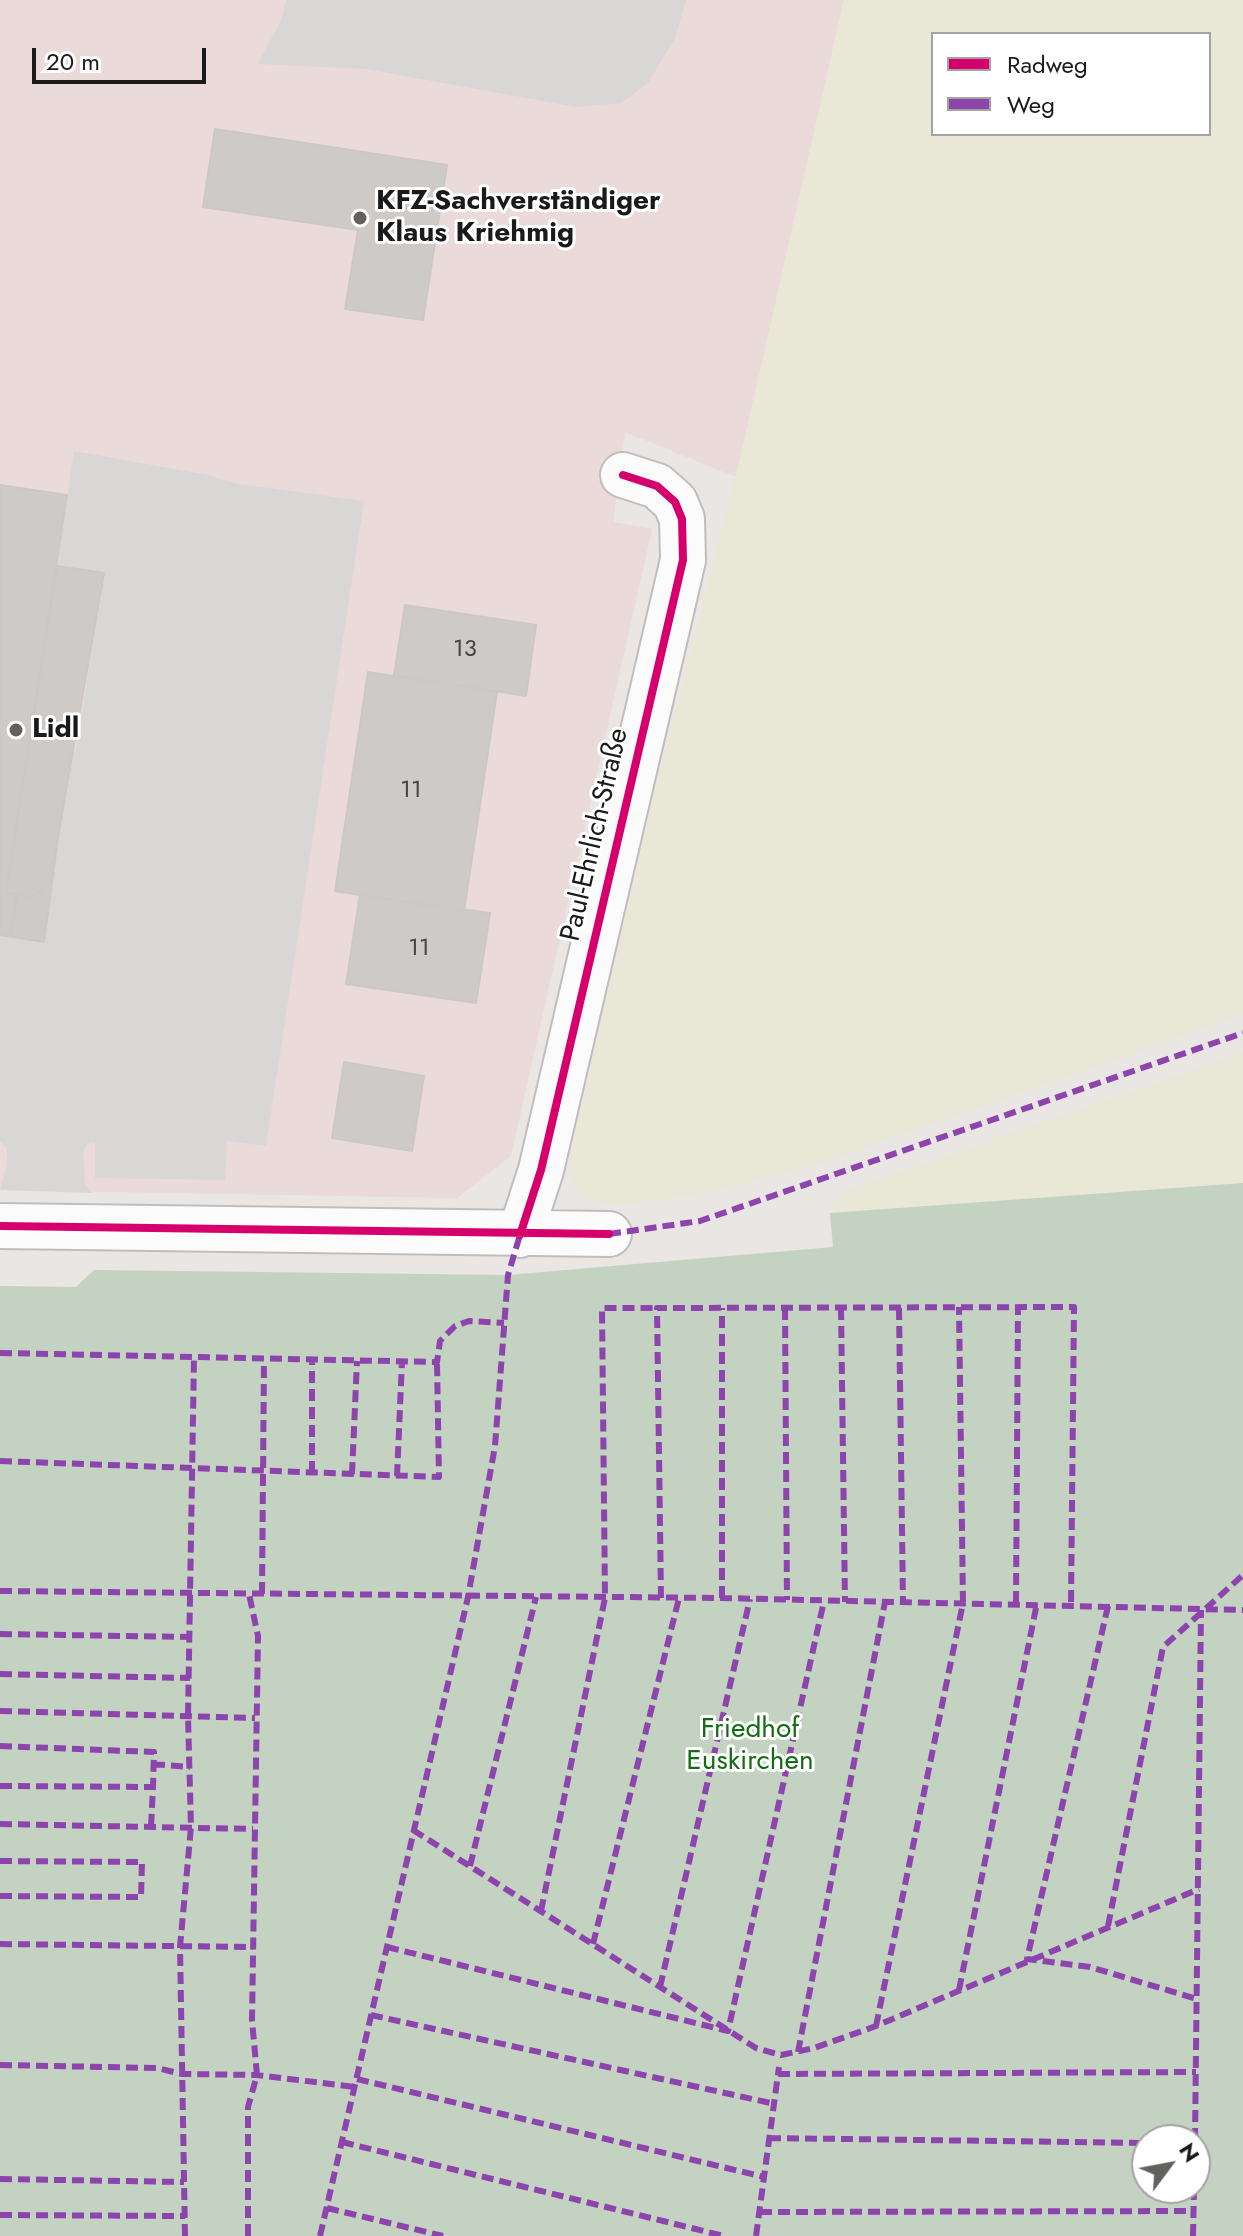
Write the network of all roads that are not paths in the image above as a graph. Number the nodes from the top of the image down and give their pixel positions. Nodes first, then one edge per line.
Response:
1 (623, 475) dead end
2 (0, 1226) edge
3 (609, 1234) dead end
4 (520, 1235) junction

1 - 4 street, Paul-Ehrlich-Straße
2 - 4 street
3 - 4 street

